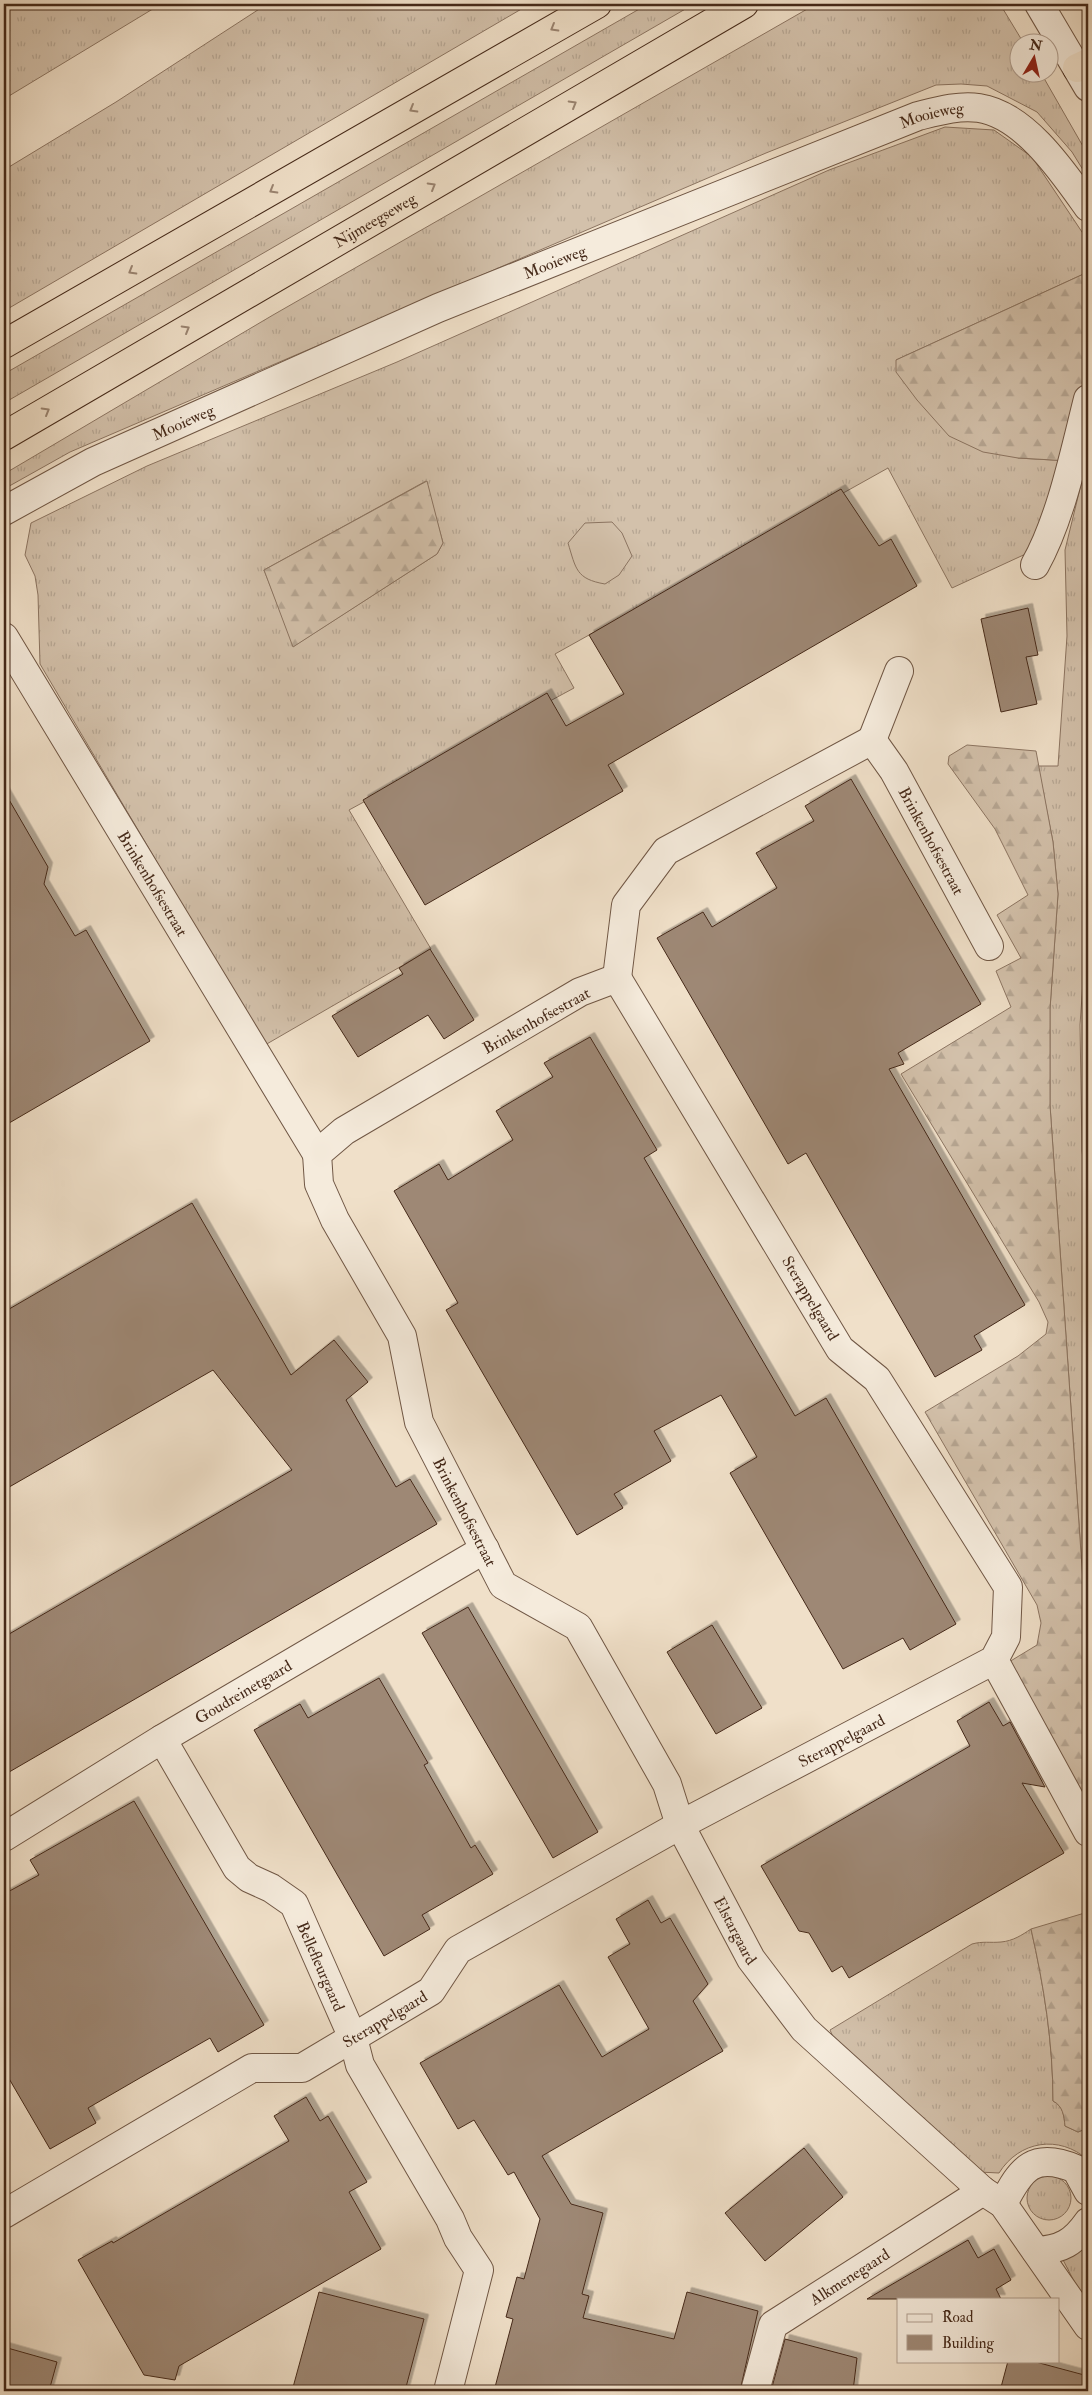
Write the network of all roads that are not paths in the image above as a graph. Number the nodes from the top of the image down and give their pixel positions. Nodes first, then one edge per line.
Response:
1 (597, 4) edge
2 (744, 4) edge
3 (1039, 4) edge
4 (1085, 73) edge
5 (1088, 207) edge
6 (4, 344) edge
7 (1088, 399) edge
8 (4, 436) edge
9 (4, 511) edge
10 (1035, 564) dead end
11 (4, 637) edge
12 (899, 671) dead end
13 (872, 740) junction
14 (989, 946) dead end
15 (617, 978) junction
16 (317, 1154) junction
17 (485, 1550) junction
18 (994, 1660) junction
19 (162, 1739) junction
20 (680, 1825) junction
21 (1088, 1832) edge
22 (4, 1837) edge
23 (353, 2038) junction
24 (1088, 2191) edge
25 (993, 2198) junction
26 (4, 2214) edge
27 (1088, 2222) edge
28 (1036, 2251) junction
29 (1088, 2326) edge
30 (448, 2391) edge
31 (755, 2391) edge

1 -> 6 highway
8 -> 2 highway, Nijmeegseweg
3 - 4 street
5 - 9 street, Mooieweg
7 - 10 street
11 - 16 street, Brinkenhofsestraat
12 - 13 street
13 - 14 street, Brinkenhofsestraat
13 - 15 street
15 - 16 street, Brinkenhofsestraat
15 - 18 street, Sterappelgaard
16 - 17 street, Brinkenhofsestraat
17 - 19 street, Goudreinetgaard
17 - 20 street, Brinkenhofsestraat
18 - 20 street, Sterappelgaard
18 - 21 street
19 - 22 street, Goudreinetgaard
19 - 23 street, Bellefleurgaard
20 - 23 street, Sterappelgaard
20 - 25 street, Elstargaard
23 - 26 street, Sterappelgaard
23 - 30 street, Bellefleurgaard
24 - 25 street
25 - 28 street
25 - 31 street, Alkmenegaard
27 - 28 street
28 - 29 street

